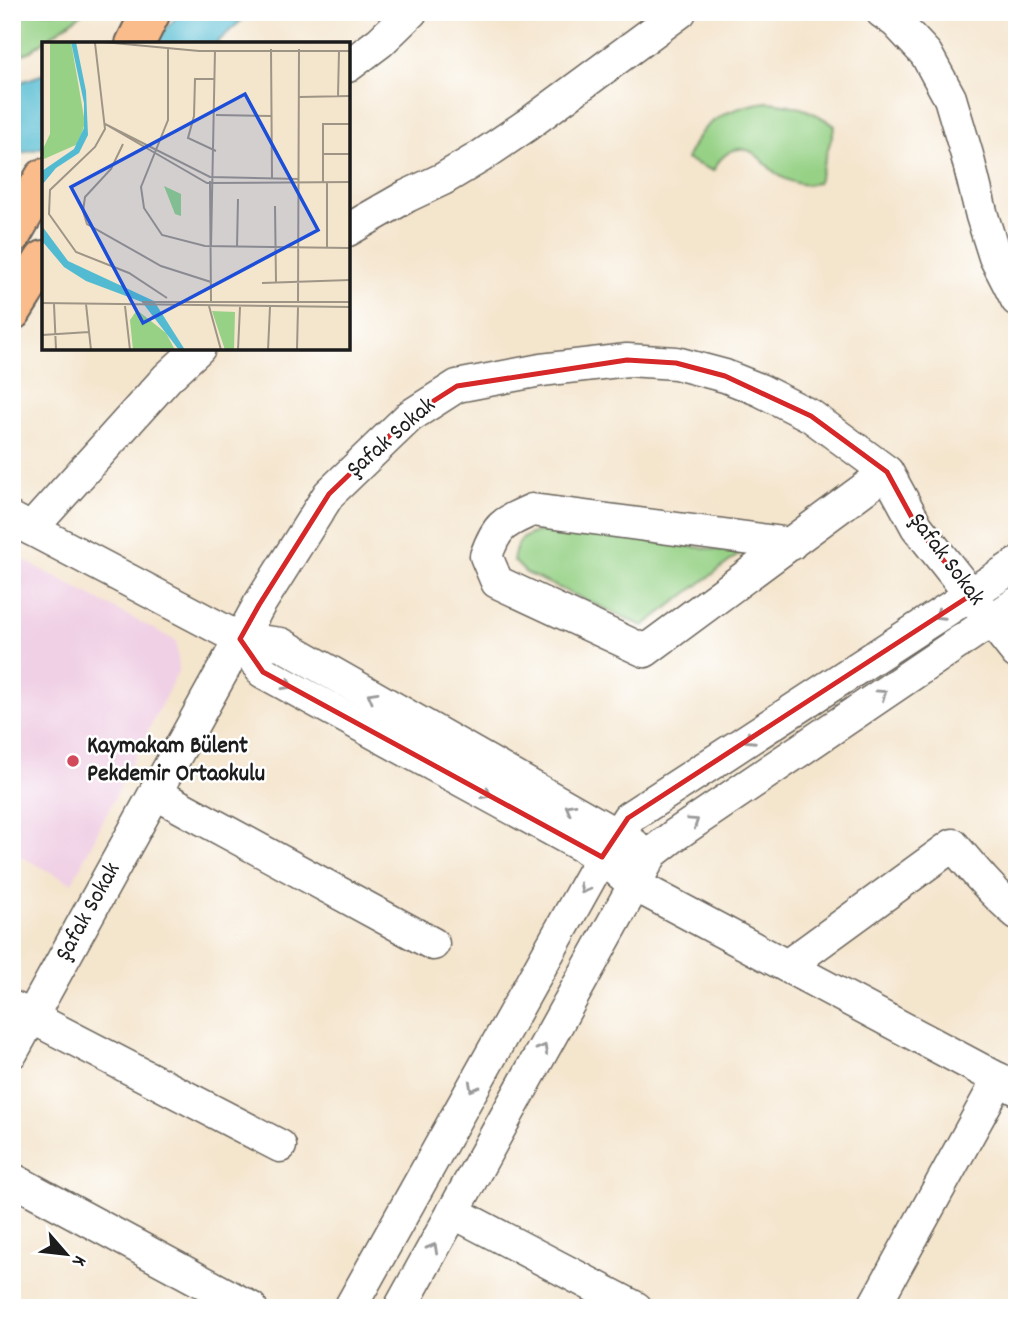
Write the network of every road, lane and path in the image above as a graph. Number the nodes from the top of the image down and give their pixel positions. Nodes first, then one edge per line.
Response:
1 (151, 12) edge
2 (411, 12) edge
3 (680, 12) edge
4 (882, 12) edge
5 (122, 35) edge
6 (350, 64) edge
7 (42, 181) edge
8 (350, 229) edge
9 (12, 233) edge
10 (42, 263) edge
11 (1017, 300) edge
12 (12, 312) edge
13 (197, 350) edge
14 (887, 472) junction
15 (22, 524) edge
16 (790, 544) junction
17 (1017, 564) edge
18 (971, 594) junction
19 (1004, 612) edge
20 (240, 639) junction
21 (1017, 653) edge
22 (155, 793) junction
23 (610, 846) junction
24 (650, 855) junction
25 (633, 884) junction
26 (1017, 913) edge
27 (433, 944) dead end
28 (787, 966) junction
29 (22, 1012) edge
30 (12, 1052) edge
31 (1008, 1084) edge
32 (280, 1146) dead end
33 (12, 1180) edge
34 (453, 1212) junction
35 (251, 1308) edge
36 (350, 1308) edge
37 (400, 1308) edge
38 (636, 1308) edge
39 (873, 1308) edge

1 - 5 main road
2 - 6 street
3 - 8 street
4 - 11 street
7 - 9 main road
10 - 12 main road
13 - 15 street
14 - 16 street
14 - 18 street, Şafak Sokak
14 - 20 street, Şafak Sokak
15 - 20 street
16 - 16 street
17 - 18 street
18 - 19 street, Şafak Sokak
18 -> 23 street
19 - 21 street, Şafak Sokak
24 -> 19 street
20 - 22 street, Şafak Sokak
20 - 23 street
22 - 27 street
22 - 29 street, Şafak Sokak
23 - 24 street
23 - 25 street
23 -> 36 street
24 - 25 street
25 - 28 street
34 -> 25 street
26 - 28 street
28 - 31 street
29 - 30 street, Şafak Sokak
29 - 32 street
31 - 39 street
33 - 35 street
37 -> 34 street
34 - 38 street

